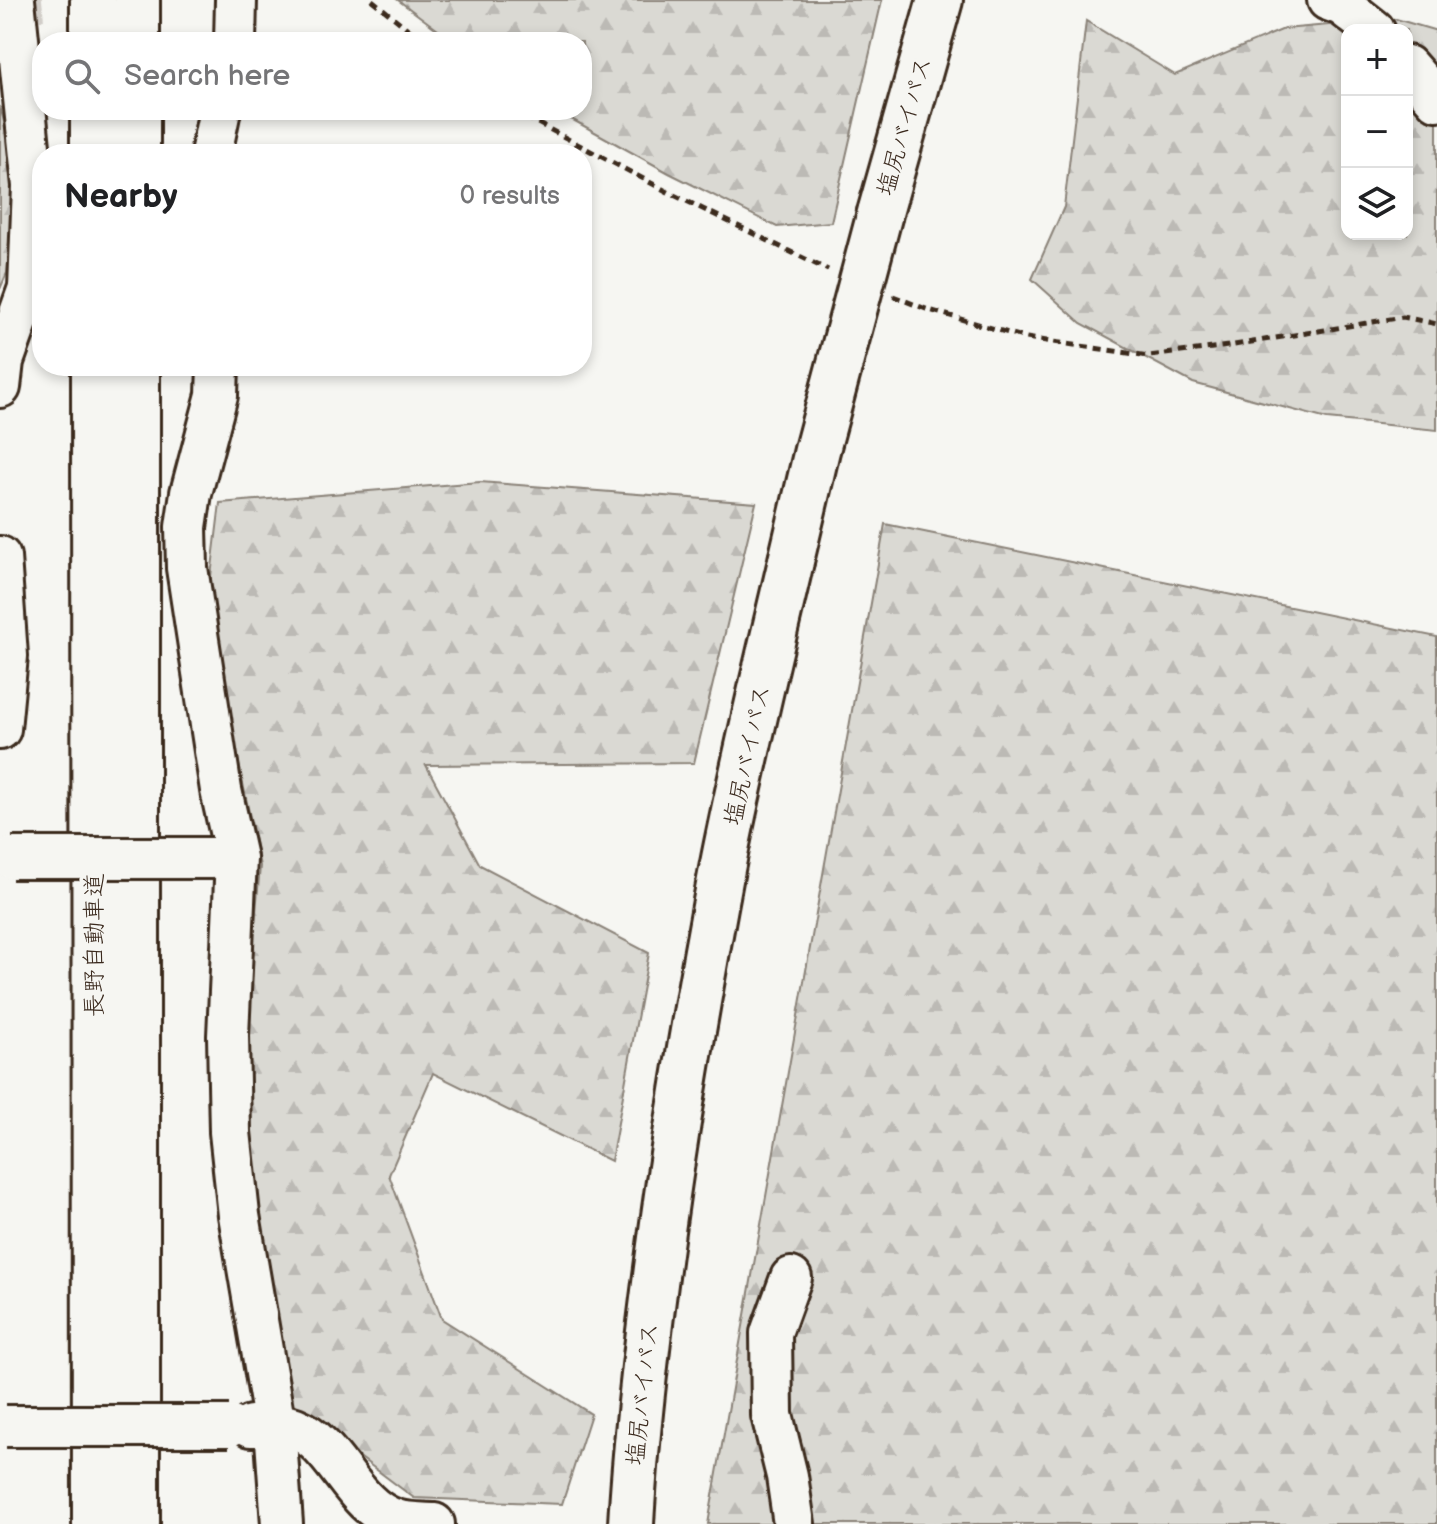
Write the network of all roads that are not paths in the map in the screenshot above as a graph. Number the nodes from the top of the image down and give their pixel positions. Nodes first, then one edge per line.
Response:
1 (93, 0) edge
2 (137, 0) edge
3 (236, 0) edge
4 (940, 0) edge
5 (1328, 0) edge
6 (20, 3) edge
7 (1366, 24) edge
8 (93, 32) edge
9 (137, 32) edge
10 (235, 32) edge
11 (1413, 73) edge
12 (1437, 100) edge
13 (93, 120) edge
14 (137, 120) edge
15 (218, 120) edge
16 (93, 144) edge
17 (137, 144) edge
18 (213, 144) edge
19 (32, 172) edge
20 (32, 210) edge
21 (94, 376) edge
22 (137, 376) edge
23 (218, 376) edge
24 (0, 387) edge
25 (0, 557) edge
26 (0, 729) edge
27 (6, 858) edge
28 (224, 858) junction
29 (791, 1278) dead end
30 (3, 1426) edge
31 (275, 1426) junction
32 (95, 1524) edge
33 (137, 1524) edge
34 (282, 1524) edge
35 (434, 1524) edge
36 (631, 1524) edge
37 (794, 1524) edge

1 - 8 highway
2 - 9 highway
3 - 10 street
4 - 36 highway, 塩尻バイパス, bridge
5 - 7 street
6 - 19 street
11 - 12 street
13 - 16 highway
14 - 17 highway
15 - 18 street
20 - 24 street
21 - 32 highway, 長野自動車道
22 - 33 highway, 長野自動車道
23 - 28 street
25 - 26 street
27 - 28 street, bridge
28 - 31 street
29 - 37 street
30 - 31 street, bridge
31 - 34 street
31 - 35 street

